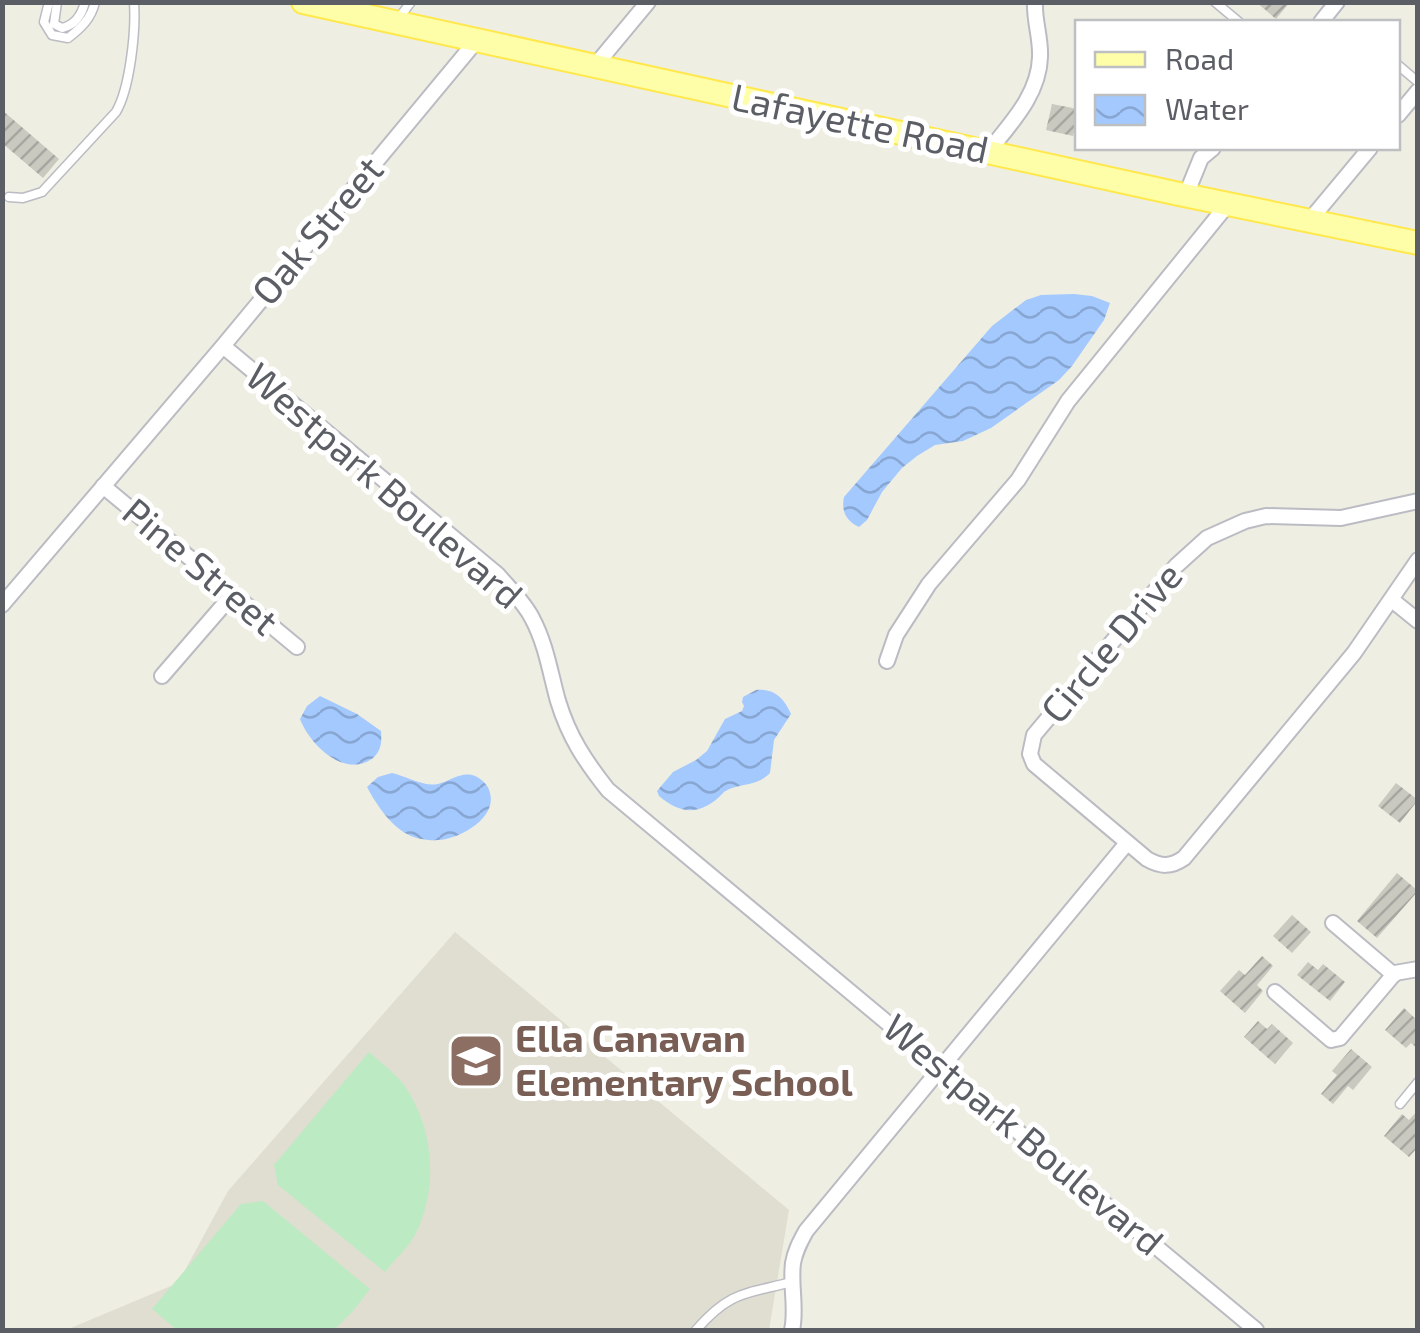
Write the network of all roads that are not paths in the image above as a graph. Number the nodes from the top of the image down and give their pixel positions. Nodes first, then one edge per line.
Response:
1 (53, 2) edge
2 (85, 2) edge
3 (95, 2) edge
4 (134, 2) edge
5 (303, 2) edge
6 (411, 2) edge
7 (648, 2) edge
8 (1035, 2) edge
9 (1215, 2) edge
10 (342, 7) edge
11 (1237, 20) edge
12 (395, 23) junction
13 (477, 40) junction
14 (594, 66) junction
15 (1418, 91) edge
16 (1400, 113) edge
17 (1211, 150) edge
18 (1368, 150) edge
19 (988, 152) junction
20 (1186, 195) junction
21 (9, 197) dead end
22 (1228, 204) junction
23 (1310, 220) junction
24 (1418, 243) edge
25 (222, 346) junction
26 (103, 486) junction
27 (1418, 501) edge
28 (1418, 560) edge
29 (233, 594) junction
30 (1392, 600) junction
31 (2, 604) edge
32 (1418, 620) edge
33 (297, 647) dead end
34 (887, 661) dead end
35 (162, 676) dead end
36 (1128, 843) junction
37 (1333, 924) dead end
38 (1418, 969) edge
39 (1394, 975) junction
40 (1274, 992) dead end
41 (942, 1066) junction
42 (1418, 1082) edge
43 (1400, 1104) dead end
44 (792, 1282) junction
45 (696, 1330) edge
46 (792, 1330) edge
47 (1256, 1330) edge

1 - 2 lane
1 - 3 lane
4 - 21 lane
5 - 10 main road, Lafayette Road
6 - 12 lane
7 - 14 street
8 - 19 street
9 - 11 lane
10 - 12 main road, Lafayette Road
12 - 13 main road, Lafayette Road
13 - 14 main road, Lafayette Road
13 - 25 street, Oak Street
14 - 19 main road, Lafayette Road
15 - 16 street
17 - 20 street
18 - 23 street
19 - 20 main road, Lafayette Road
20 - 22 main road, Lafayette Road
22 - 23 main road, Lafayette Road
22 - 34 street
23 - 24 main road, Lafayette Road
25 - 26 street, Oak Street
25 - 41 street, Westpark Boulevard
26 - 29 street, Pine Street
26 - 31 street, Oak Street
27 - 36 street, Circle Drive
28 - 30 street, Circle Drive
29 - 33 street, Pine Street
29 - 35 street
30 - 32 street
30 - 36 street, Circle Drive
36 - 41 street
37 - 39 street
38 - 39 street
39 - 40 street
41 - 44 street
41 - 47 street, Westpark Boulevard
42 - 43 lane
44 - 45 lane
44 - 46 street

